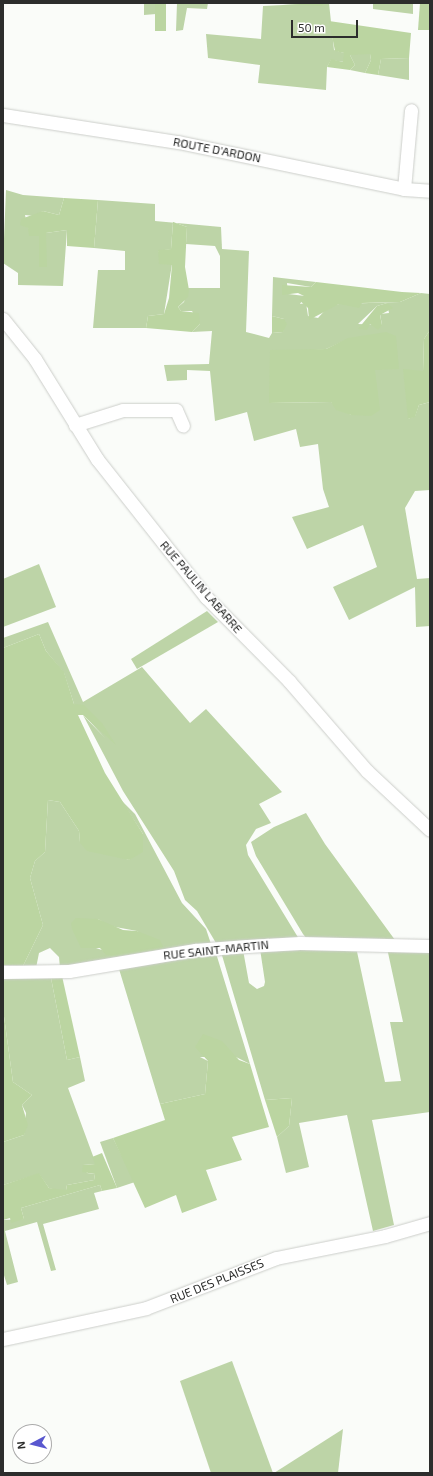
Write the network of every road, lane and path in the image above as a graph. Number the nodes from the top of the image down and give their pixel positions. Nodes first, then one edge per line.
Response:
1 (411, 110) dead end
2 (3, 115) edge
3 (404, 189) junction
4 (430, 191) edge
5 (3, 319) edge
6 (75, 425) junction
7 (183, 426) dead end
8 (430, 830) edge
9 (430, 946) edge
10 (3, 972) edge
11 (430, 1222) edge
12 (3, 1338) edge

1 - 3 street
2 - 3 street, ROUTE D'ARDON
3 - 4 street, ROUTE D'ARDON
5 - 6 street, RUE PAULIN LABARRE
6 - 7 street
6 - 8 street, RUE PAULIN LABARRE
9 - 10 street, RUE SAINT-MARTIN
11 - 12 street, RUE DES PLAISSES

